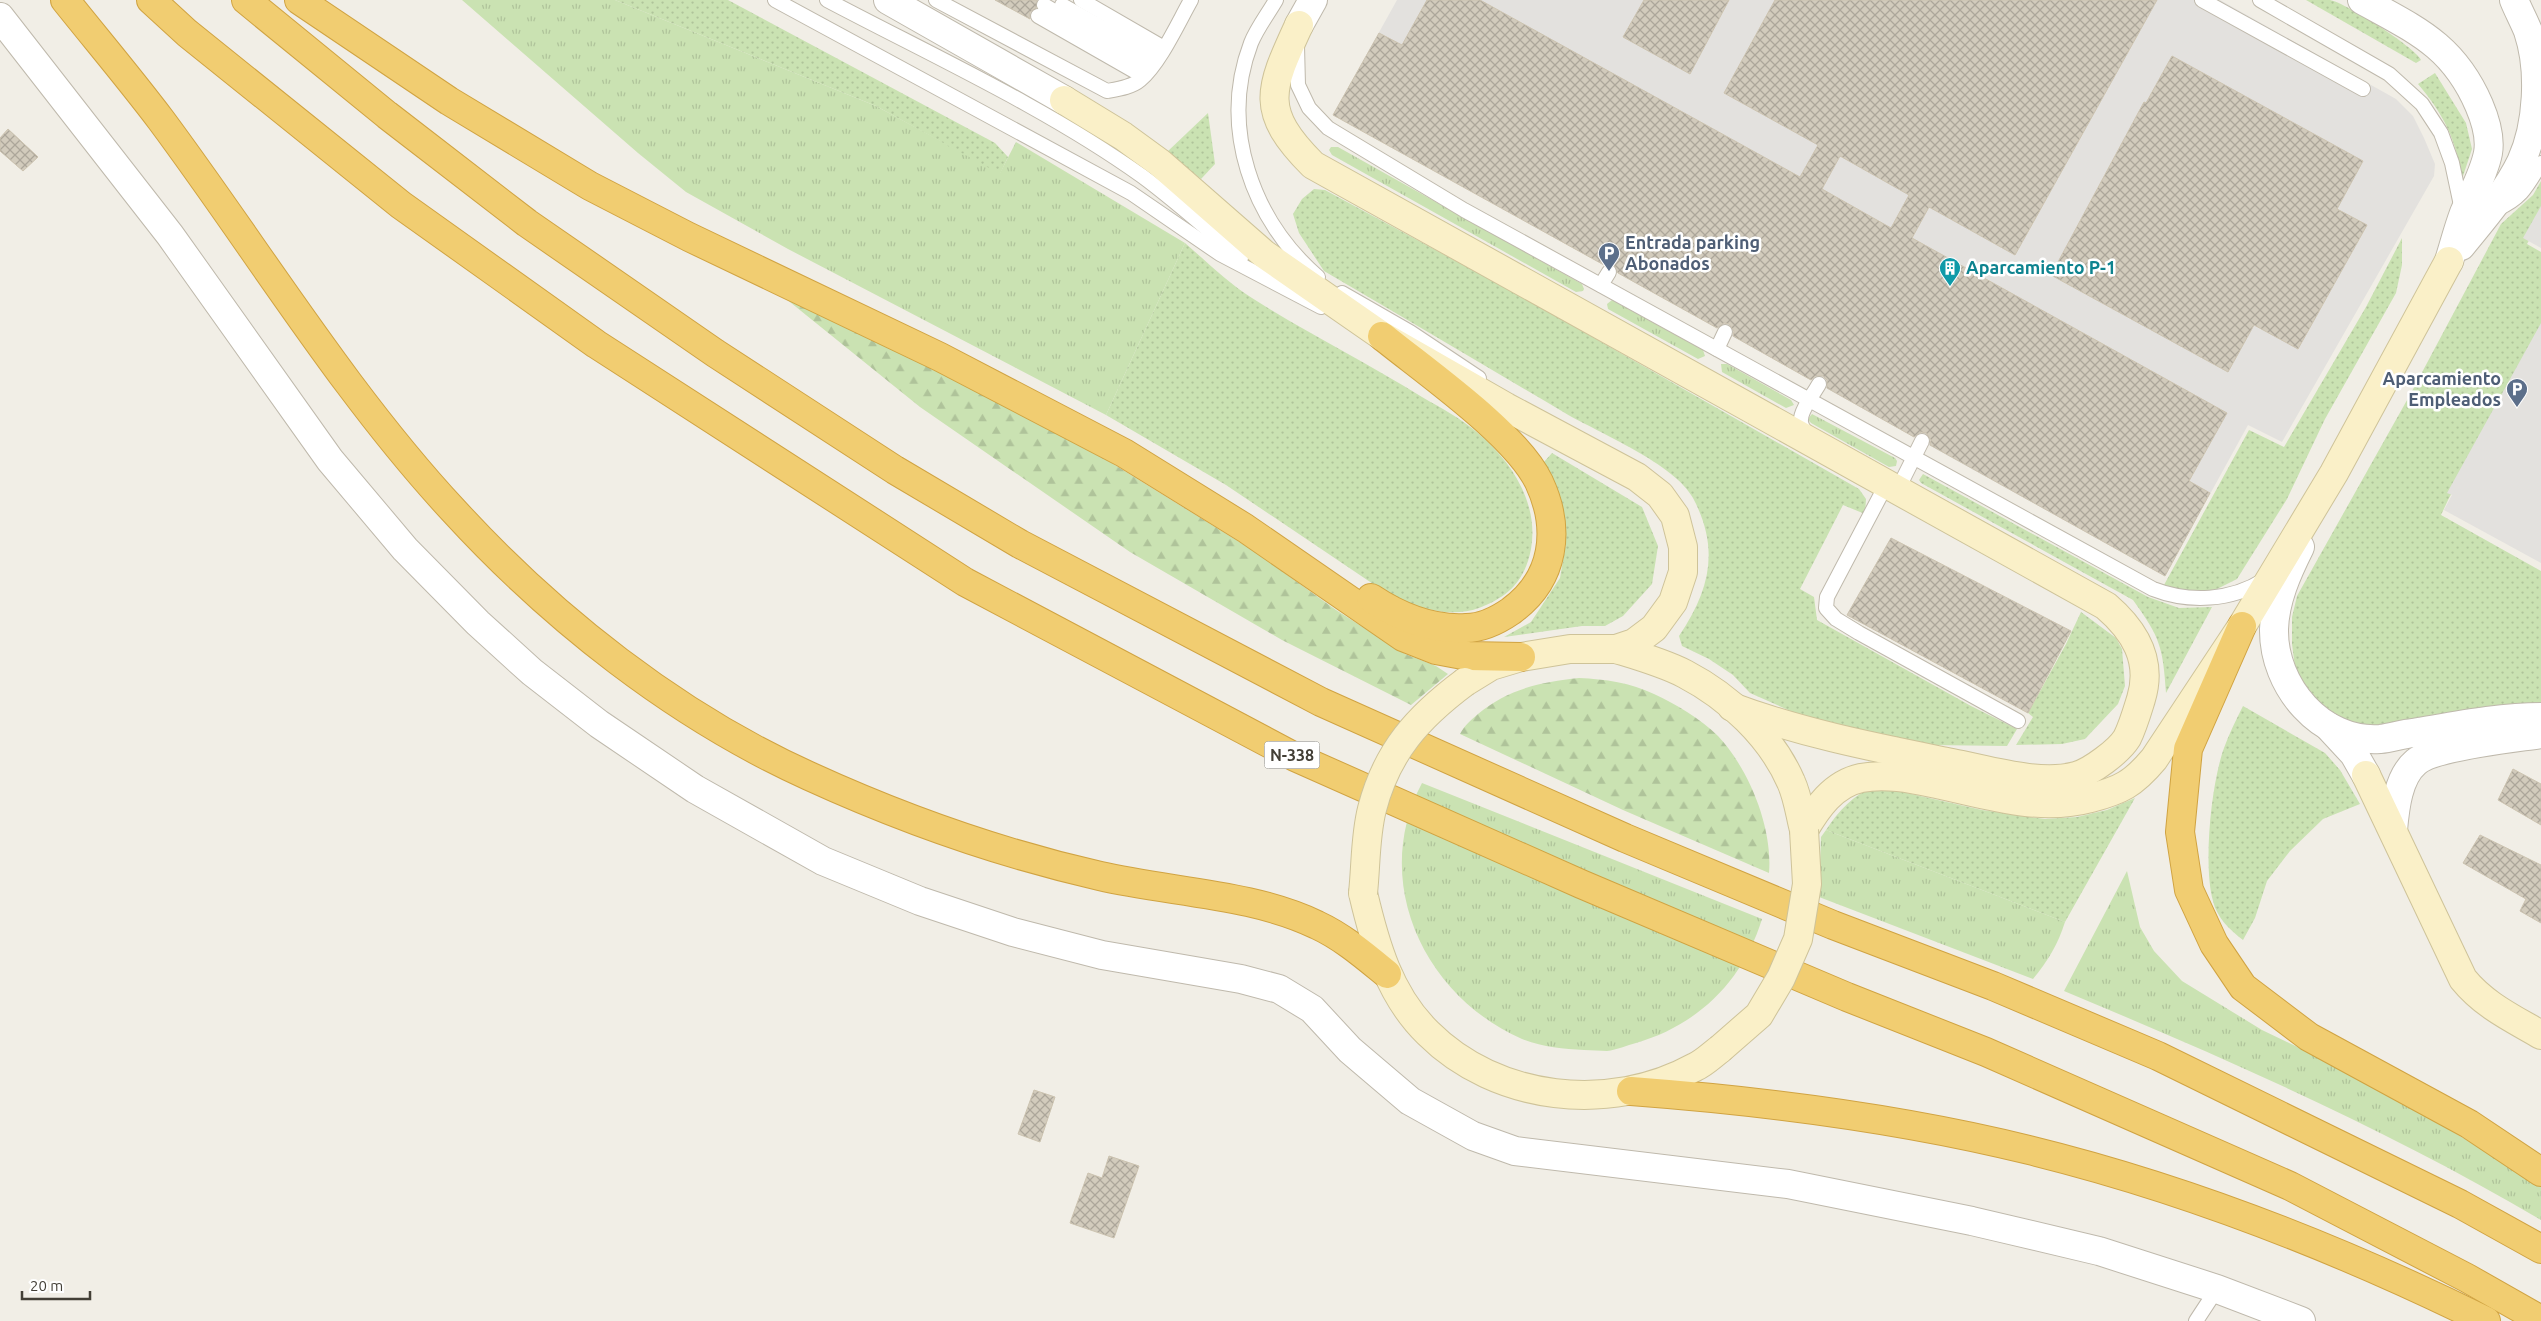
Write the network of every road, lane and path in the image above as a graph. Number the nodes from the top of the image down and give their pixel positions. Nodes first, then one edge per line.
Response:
1 (65, 0) edge
2 (151, 0) edge
3 (246, 0) edge
4 (299, 0) edge
5 (775, 0) edge
6 (827, 0) edge
7 (888, 0) edge
8 (936, 0) edge
9 (1081, 0) edge
10 (1191, 0) edge
11 (1276, 0) edge
12 (1313, 0) edge
13 (2202, 0) edge
14 (2260, 0) edge
15 (2362, 0) edge
16 (2514, 0) edge
17 (1045, 7) edge
18 (0, 17) edge
19 (1298, 25) junction
20 (1153, 62) junction
21 (2363, 89) dead end
22 (2541, 140) edge
23 (2531, 163) edge
24 (2475, 214) junction
25 (1609, 272) dead end
26 (1260, 275) junction
27 (1602, 285) junction
28 (1725, 332) dead end
29 (1382, 336) junction
30 (1718, 349) junction
31 (1819, 384) dead end
32 (1014, 395) junction
33 (1810, 400) junction
34 (1506, 407) junction
35 (1922, 441) dead end
36 (1914, 457) junction
37 (1862, 472) junction
38 (2334, 473) junction
39 (1892, 488) junction
40 (2274, 574) junction
41 (2242, 626) junction
42 (1616, 649) junction
43 (1521, 657) junction
44 (1732, 707) junction
45 (2541, 717) edge
46 (2018, 721) dead end
47 (2462, 726) junction
48 (2328, 727) junction
49 (2541, 734) edge
50 (2366, 775) junction
51 (1804, 830) junction
52 (2393, 830) junction
53 (1387, 974) junction
54 (2541, 1035) edge
55 (1630, 1091) junction
56 (2541, 1172) edge
57 (2541, 1249) edge
58 (2217, 1289) junction
59 (2541, 1320) edge
60 (2196, 1321) edge
61 (2301, 1321) edge
62 (2486, 1321) edge

1 - 53 highway
2 - 59 highway, N-338
3 - 57 highway
4 - 32 highway
5 - 26 lane
6 - 26 lane
7 - 29 street
8 - 20 lane
9 - 20 lane
10 - 20 lane
11 - 34 lane
12 - 19 street
13 - 21 lane
14 - 24 lane
15 - 24 street
16 - 23 street
17 - 20 lane
17 - 20 lane
18 - 58 street
19 - 27 lane
19 - 37 street
22 - 23 lane
23 - 24 street
24 - 38 street
25 - 27 lane
26 - 29 lane
27 - 30 lane
28 - 30 lane
29 - 32 highway
29 - 34 street
30 - 33 lane
31 - 33 lane
32 - 43 highway
33 - 36 lane
33 - 37 lane
34 - 42 street
35 - 36 lane
36 - 39 lane
36 - 40 lane
37 - 39 street
38 - 40 street
38 - 48 street
39 - 44 street
39 - 46 lane
40 - 41 street
41 - 51 street
41 - 56 highway
42 - 43 street
42 - 44 street
43 - 53 street, bridge
44 - 51 street
45 - 47 street
47 - 48 street
47 - 50 street
48 - 50 street
49 - 52 street
50 - 52 street
51 - 55 street, bridge
52 - 54 street
53 - 55 street
55 - 62 highway
58 - 60 lane
58 - 61 street

